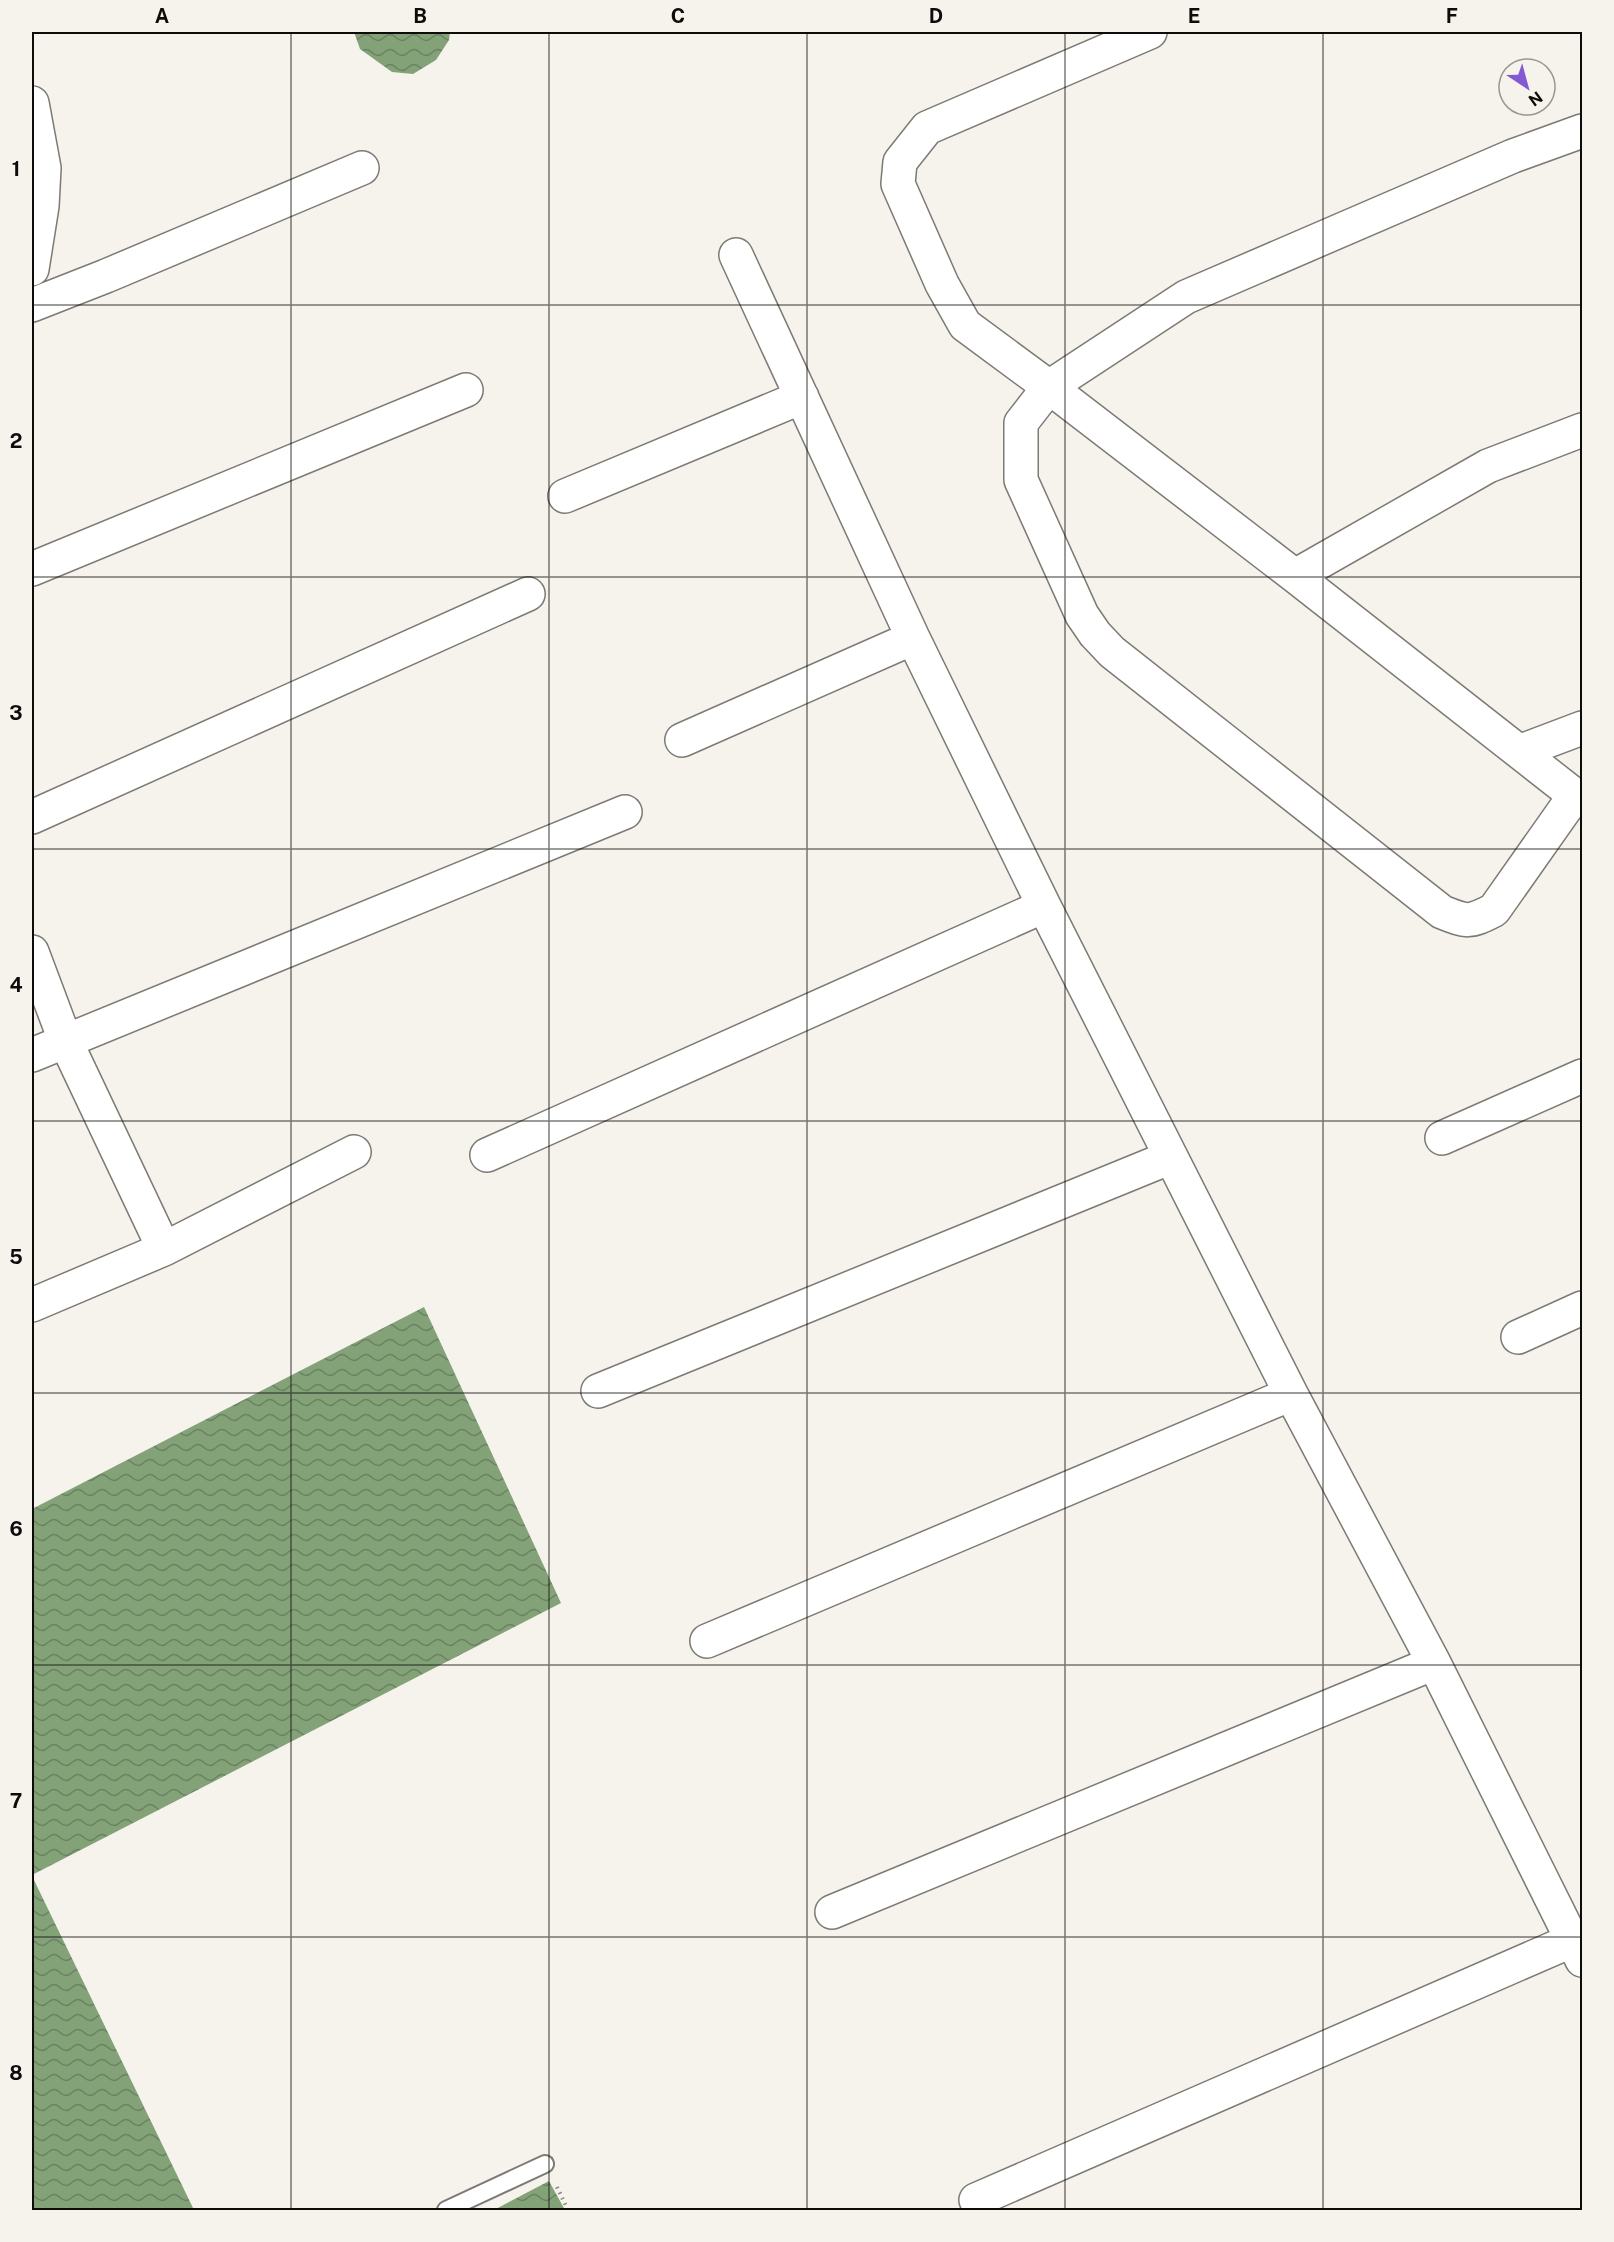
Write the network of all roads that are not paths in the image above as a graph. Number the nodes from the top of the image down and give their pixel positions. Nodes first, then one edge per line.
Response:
1 (1150, 32) edge
2 (32, 104) edge
3 (1582, 131) edge
4 (362, 168) dead end
5 (736, 255) dead end
6 (32, 269) edge
7 (32, 305) edge
8 (1049, 387) junction
9 (466, 390) dead end
10 (802, 397) junction
11 (1582, 430) edge
12 (565, 496) dead end
13 (32, 569) edge
14 (1295, 576) junction
15 (528, 594) dead end
16 (913, 638) junction
17 (1582, 728) edge
18 (682, 740) dead end
19 (1521, 752) junction
20 (1579, 798) edge
21 (625, 813) dead end
22 (32, 817) edge
23 (1044, 906) junction
24 (32, 952) edge
25 (65, 1040) junction
26 (32, 1054) edge
27 (1582, 1076) edge
28 (1442, 1138) dead end
29 (354, 1152) dead end
30 (487, 1155) dead end
31 (1171, 1156) junction
32 (164, 1249) junction
33 (32, 1305) edge
34 (1582, 1308) edge
35 (1518, 1337) dead end
36 (598, 1391) dead end
37 (1291, 1394) junction
38 (707, 1641) dead end
39 (1434, 1663) junction
40 (832, 1912) dead end
41 (1578, 1950) edge
42 (545, 2164) dead end
43 (976, 2200) dead end
44 (446, 2211) edge

1 - 8 street
2 - 6 street
3 - 8 street
4 - 7 street
5 - 10 street
8 - 14 street
8 - 20 street
9 - 13 street
10 - 12 street
10 - 16 street
11 - 14 street
14 - 19 street
15 - 22 street
16 - 18 street
16 - 23 street
17 - 19 street
19 - 20 street
21 - 25 street
23 - 30 street
23 - 31 street
24 - 25 street
25 - 26 street
25 - 32 street
27 - 28 street
29 - 32 street
31 - 36 street
31 - 37 street
32 - 33 street
34 - 35 street
37 - 38 street
37 - 39 street
39 - 40 street
39 - 41 street
41 - 43 street
42 - 44 lane

